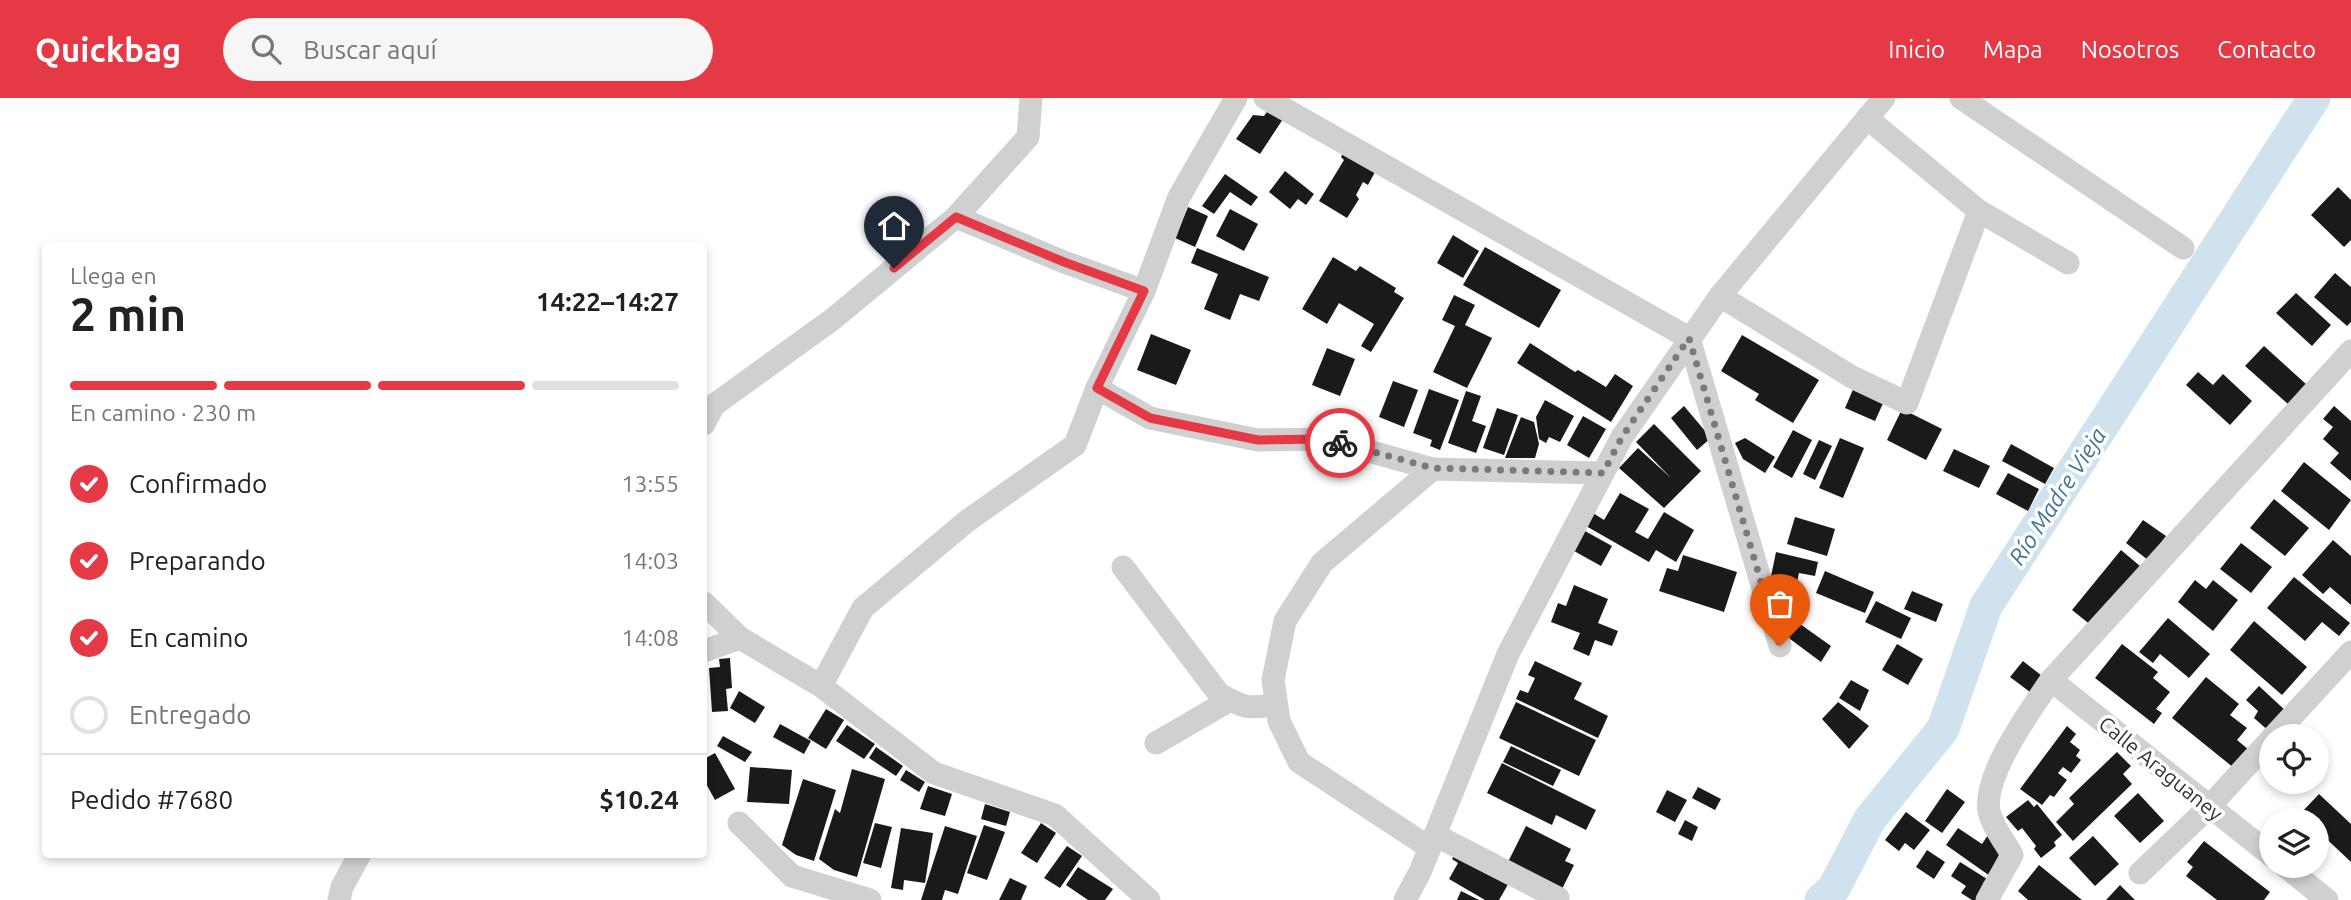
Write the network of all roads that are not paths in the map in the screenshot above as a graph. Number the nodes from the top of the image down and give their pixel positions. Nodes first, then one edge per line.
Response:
1 (1031, 98) edge
2 (1236, 98) edge
3 (1265, 98) edge
4 (1884, 98) edge
5 (1961, 98) edge
6 (1867, 118) junction
7 (1979, 211) junction
8 (956, 217) junction
9 (2183, 248) dead end
10 (2068, 263) dead end
11 (1144, 291) junction
12 (1720, 296) junction
13 (1689, 338) junction
14 (2351, 351) edge
15 (1097, 388) junction
16 (707, 418) edge
17 (1433, 468) junction
18 (1603, 473) junction
19 (1123, 567) dead end
20 (707, 606) edge
21 (740, 638) junction
22 (1780, 646) dead end
23 (707, 651) edge
24 (2351, 652) edge
25 (2051, 680) junction
26 (821, 686) junction
27 (1230, 700) junction
28 (1275, 704) junction
29 (2285, 724) edge
30 (1157, 743) dead end
31 (2259, 752) edge
32 (2208, 807) junction
33 (739, 823) dead end
34 (1432, 842) junction
35 (2259, 846) edge
36 (358, 858) edge
37 (2140, 873) dead end
38 (2300, 878) edge
39 (339, 900) edge
40 (870, 900) edge
41 (1149, 900) edge
42 (1405, 900) edge
43 (1558, 900) edge
44 (1987, 900) edge
45 (2327, 900) edge

1 - 8 street
2 - 11 street
3 - 13 street
4 - 6 street
5 - 9 street
6 - 7 street
6 - 12 street
7 - 10 street
7 - 12 street
8 - 11 street
8 - 16 street
11 - 15 street
12 - 13 street
13 - 18 street
13 - 22 street
14 - 25 street
15 - 17 street
15 - 26 street
17 - 18 street
17 - 28 street
18 - 34 street
19 - 27 street
20 - 21 street
21 - 23 street
21 - 26 street
24 - 29 street
25 - 32 street, Calle Araguaney
25 - 44 street
26 - 41 street
27 - 28 street
27 - 30 street
28 - 34 street
31 - 32 street
32 - 35 street, Calle Araguaney
32 - 37 street
33 - 40 street
34 - 42 street
34 - 43 street
36 - 39 street
38 - 45 street

